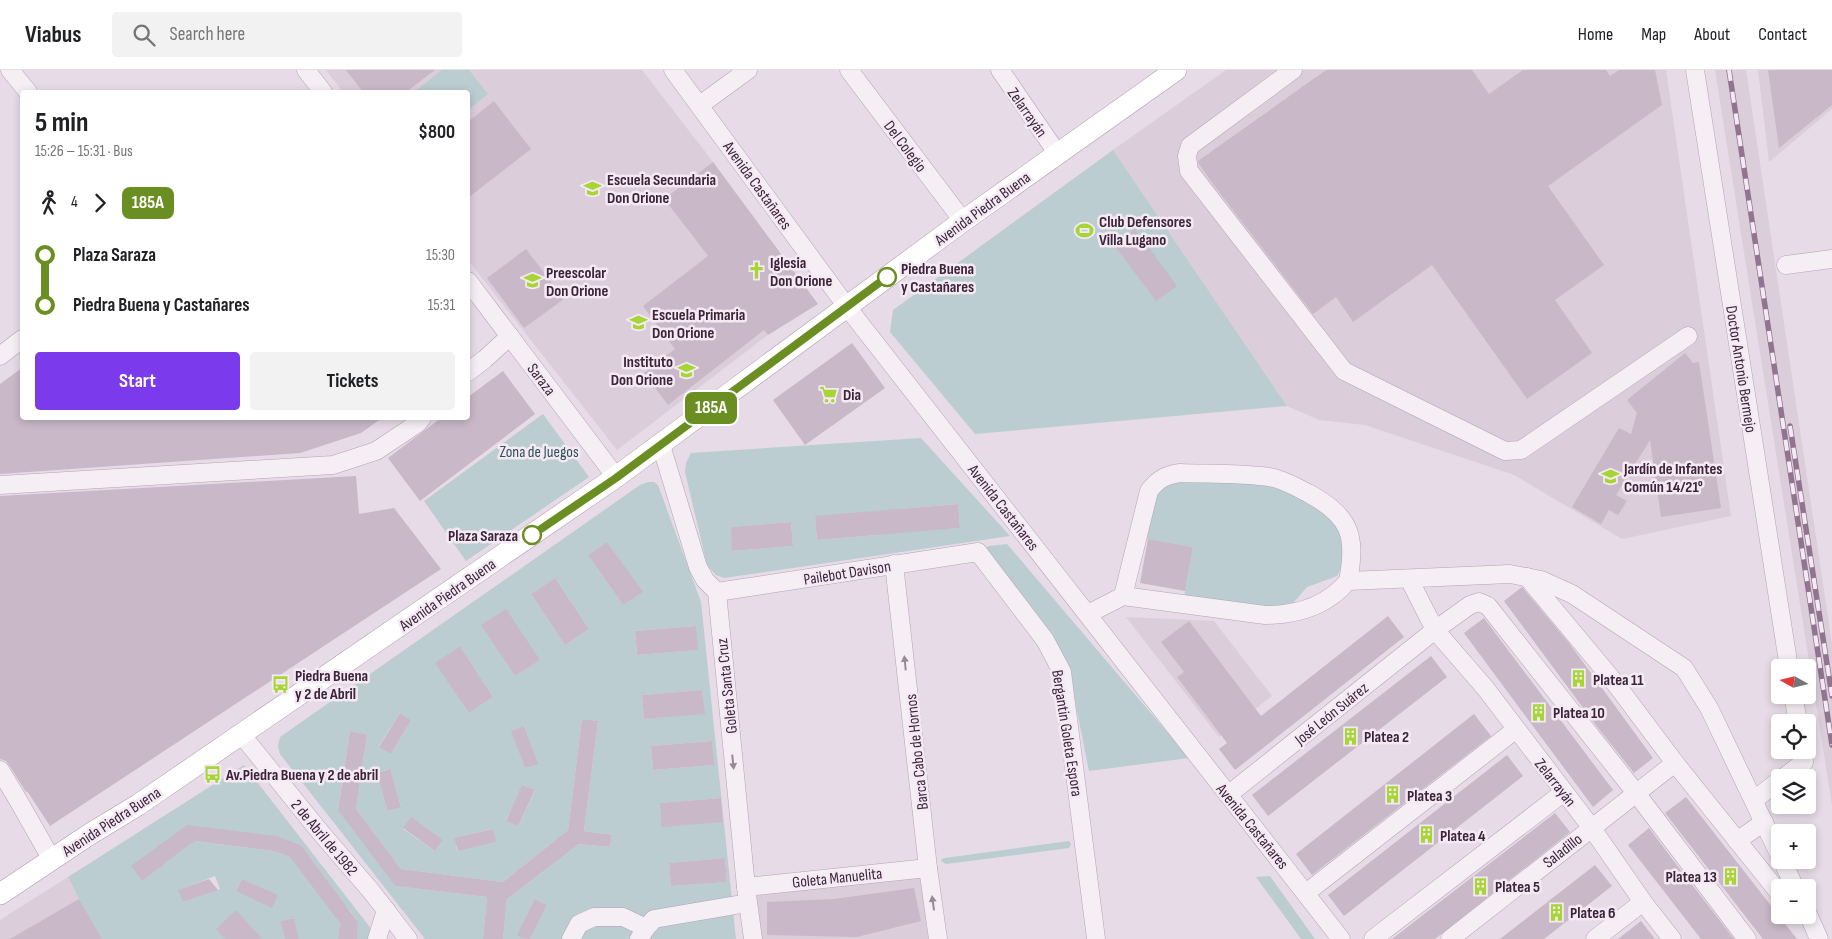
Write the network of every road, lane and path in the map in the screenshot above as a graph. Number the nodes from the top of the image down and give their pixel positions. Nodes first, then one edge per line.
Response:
1 (10, 70) edge
2 (306, 70) edge
3 (673, 70) edge
4 (748, 70) edge
5 (849, 70) edge
6 (1000, 70) edge
7 (1176, 70) edge
8 (1293, 70) edge
9 (1695, 70) edge
10 (26, 90) edge
11 (321, 90) edge
12 (700, 105) junction
13 (1057, 153) junction
14 (963, 221) junction
15 (1832, 259) edge
16 (1786, 265) dead end
17 (470, 284) edge
18 (847, 307) junction
19 (510, 336) junction
20 (1688, 336) dead end
21 (20, 341) edge
22 (0, 356) edge
23 (470, 370) edge
24 (420, 420) edge
25 (661, 445) junction
26 (616, 478) junction
27 (0, 485) edge
28 (978, 552) joint
29 (894, 564) junction
30 (1527, 577) junction
31 (1410, 578) junction
32 (1348, 582) junction
33 (717, 592) junction
34 (1123, 596) junction
35 (1088, 614) junction
36 (1435, 630) junction
37 (1788, 659) edge
38 (1516, 730) junction
39 (241, 734) junction
40 (1800, 759) edge
41 (1675, 763) junction
42 (1791, 769) edge
43 (0, 770) edge
44 (1771, 787) edge
45 (1564, 792) junction
46 (1636, 793) junction
47 (1228, 796) junction
48 (1754, 800) junction
49 (1764, 822) junction
50 (1591, 827) junction
51 (1771, 837) edge
52 (1737, 841) junction
53 (52, 860) junction
54 (928, 868) junction
55 (1771, 883) edge
56 (1306, 893) junction
57 (0, 894) edge
58 (747, 895) junction
59 (1643, 902) junction
60 (386, 910) junction
61 (1812, 924) edge
62 (643, 934) edge
63 (377, 939) edge
64 (408, 939) edge
65 (571, 939) edge
66 (753, 939) edge
67 (938, 939) edge
68 (1096, 939) edge
69 (1341, 939) edge
70 (1373, 939) edge
71 (1450, 939) edge
72 (1595, 939) edge
73 (1672, 939) edge
74 (1747, 939) edge
75 (1819, 939) edge

1 - 10 street
2 - 11 street
3 - 12 street, Avenida Castañares
4 - 12 street
5 - 14 street, Del Colegio
6 - 13 street, Zelarrayán
7 - 13 main road, Avenida Piedra Buena
8 - 20 street
9 - 37 street, Doctor Antonio Bermejo
12 - 18 street, Avenida Castañares
13 - 14 main road, Avenida Piedra Buena
14 - 18 main road, Avenida Piedra Buena
15 - 16 street
17 - 19 street, Saraza
18 - 25 main road, Avenida Piedra Buena
18 - 35 street, Avenida Castañares
19 - 23 street
19 - 26 street, Saraza
21 - 22 street
24 - 27 street
25 - 26 main road, Avenida Piedra Buena
25 - 33 street
26 - 39 main road, Avenida Piedra Buena
28 - 29 street, Pailebot Davison
28 - 68 street, Bergantin Goleta Espora
29 - 33 street, Pailebot Davison
54 -> 29 street, Barca Cabo de Hornos
30 - 31 street
30 - 41 street
30 - 48 street
31 - 32 street
31 - 36 street, Zelarrayán
32 - 34 street
32 - 34 street
33 -> 58 street, Goleta Santa Cruz
34 - 35 street
35 - 47 street, Avenida Castañares
36 - 38 street, Zelarrayán
36 - 46 street, José León Suárez
36 - 47 street, José León Suárez
38 - 45 street, Zelarrayán
38 - 56 street
39 - 53 main road, Avenida Piedra Buena
39 - 60 street, 2 de Abril de 1982
40 - 42 street
41 - 46 street, Saladillo
41 - 52 street
43 - 53 street
44 - 48 street
45 - 50 street, Zelarrayán
45 - 70 street
46 - 50 street, Saladillo
46 - 74 street, José León Suárez
47 - 56 street, Avenida Castañares
48 - 49 street
49 - 51 street
49 - 52 street
50 - 59 street, Zelarrayán
50 - 71 street, Saladillo
52 - 55 street
53 - 57 main road, Avenida Piedra Buena
54 - 58 street, Goleta Manuelita
67 -> 54 street, Barca Cabo de Hornos
56 - 69 street, Avenida Castañares
58 - 62 street, Goleta Manuelita
58 - 66 street, Goleta Santa Cruz
59 - 72 street
59 - 73 street, Zelarrayán
60 - 63 street
60 - 64 street, 2 de Abril de 1982
61 - 75 street
62 - 65 street

